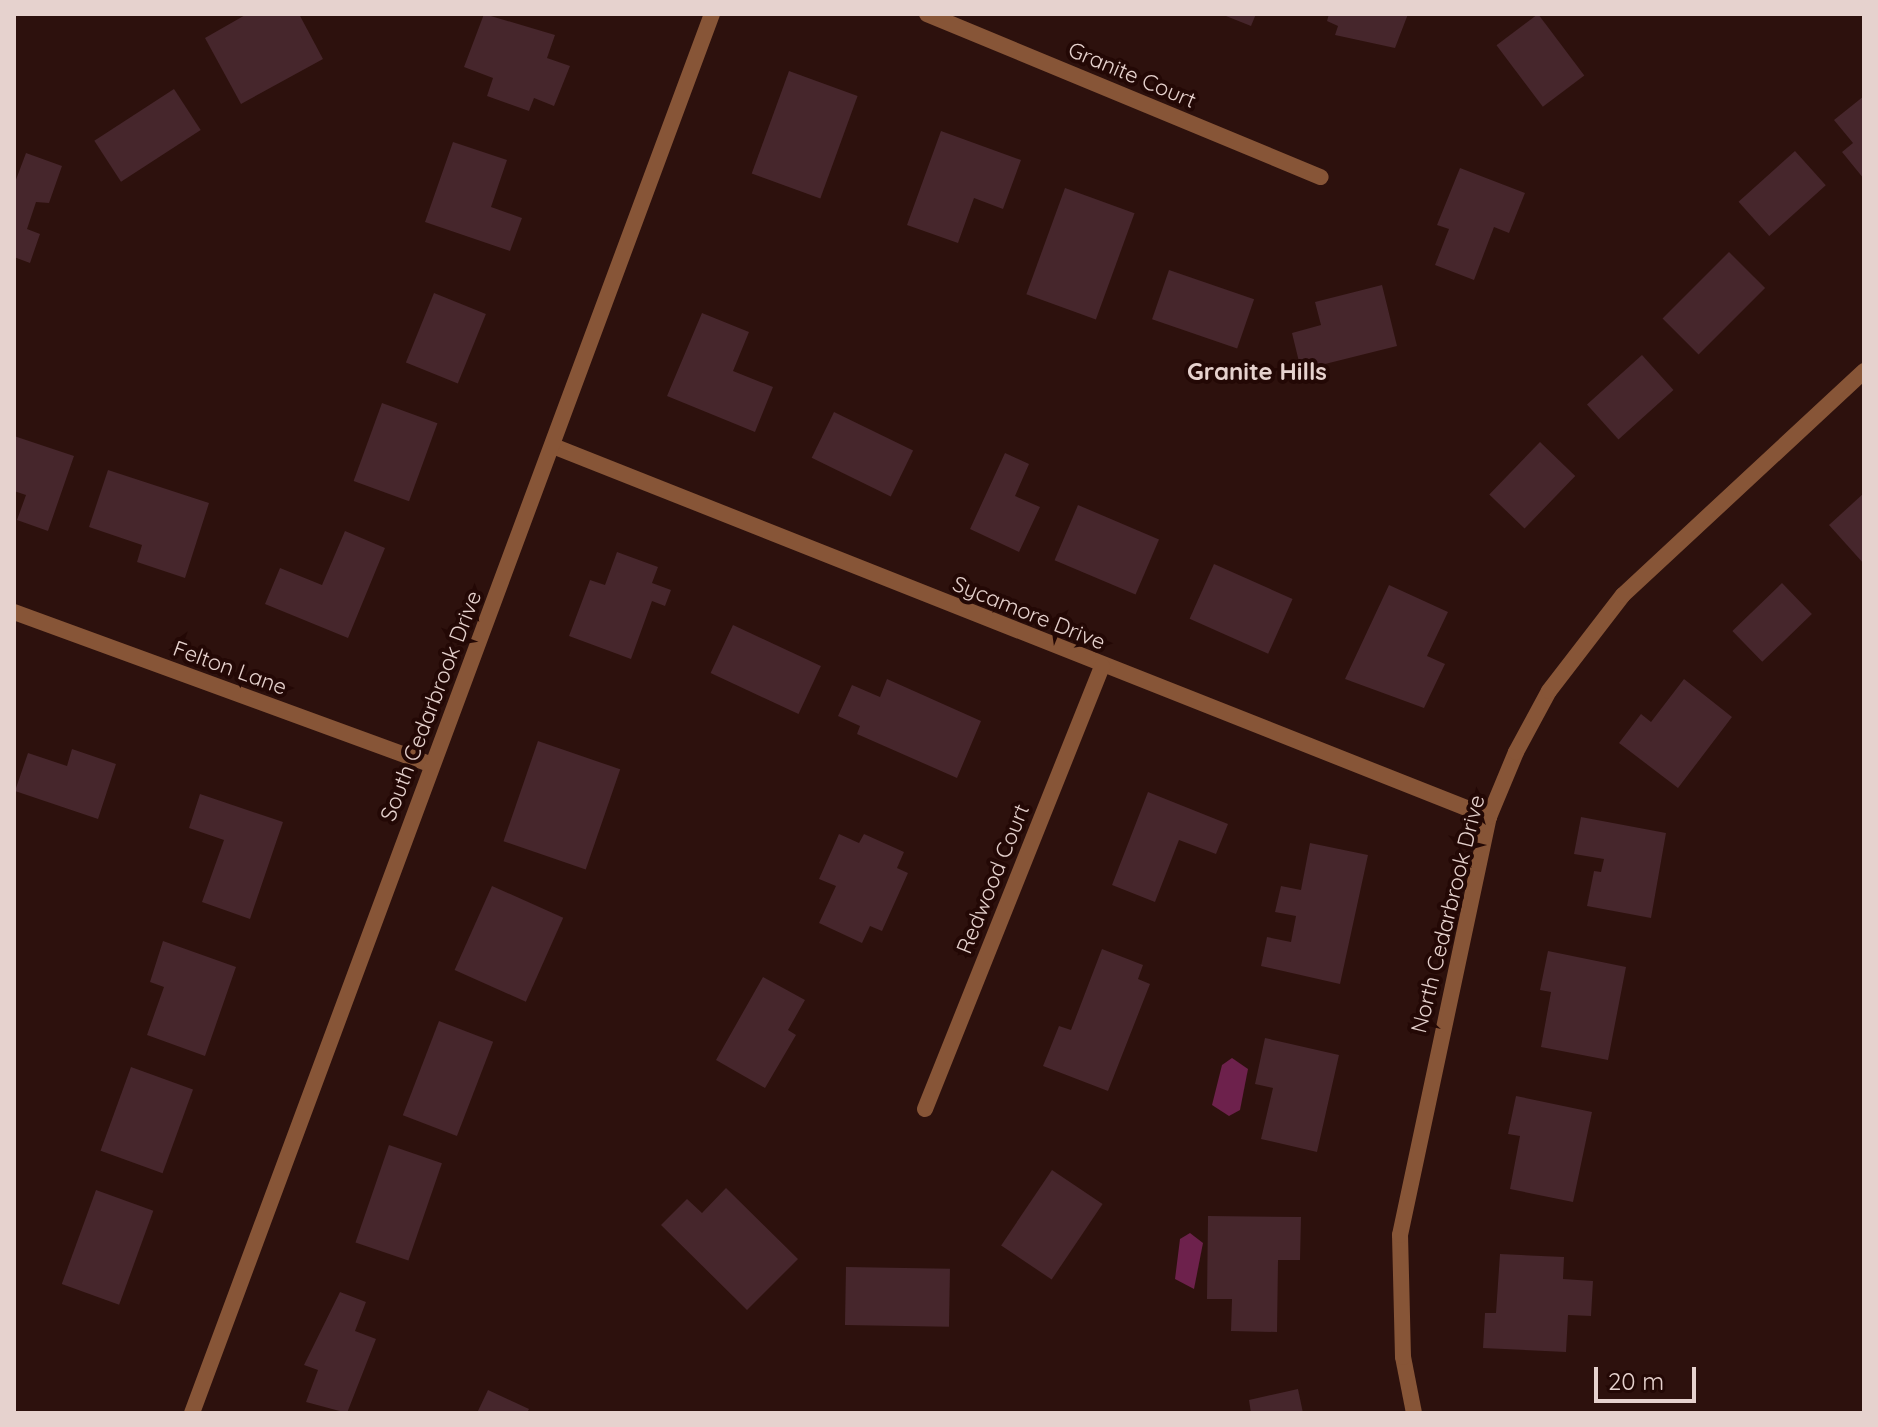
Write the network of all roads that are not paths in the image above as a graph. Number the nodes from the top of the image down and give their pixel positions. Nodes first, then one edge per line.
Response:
1 (712, 14) edge
2 (927, 14) edge
3 (1321, 177) dead end
4 (1864, 371) edge
5 (553, 446) junction
6 (14, 612) edge
7 (1102, 666) junction
8 (431, 765) junction
9 (1489, 817) junction
10 (925, 1109) dead end
11 (192, 1413) edge
12 (1414, 1413) edge

1 - 5 street, South Cedarbrook Drive
2 - 3 street, Granite Court
4 - 9 street, North Cedarbrook Drive
5 - 7 street, Sycamore Drive
5 - 8 street, South Cedarbrook Drive
6 - 8 street, Felton Lane
7 - 9 street, Sycamore Drive
7 - 10 street, Redwood Court
8 - 11 street, South Cedarbrook Drive
9 - 12 street, North Cedarbrook Drive

